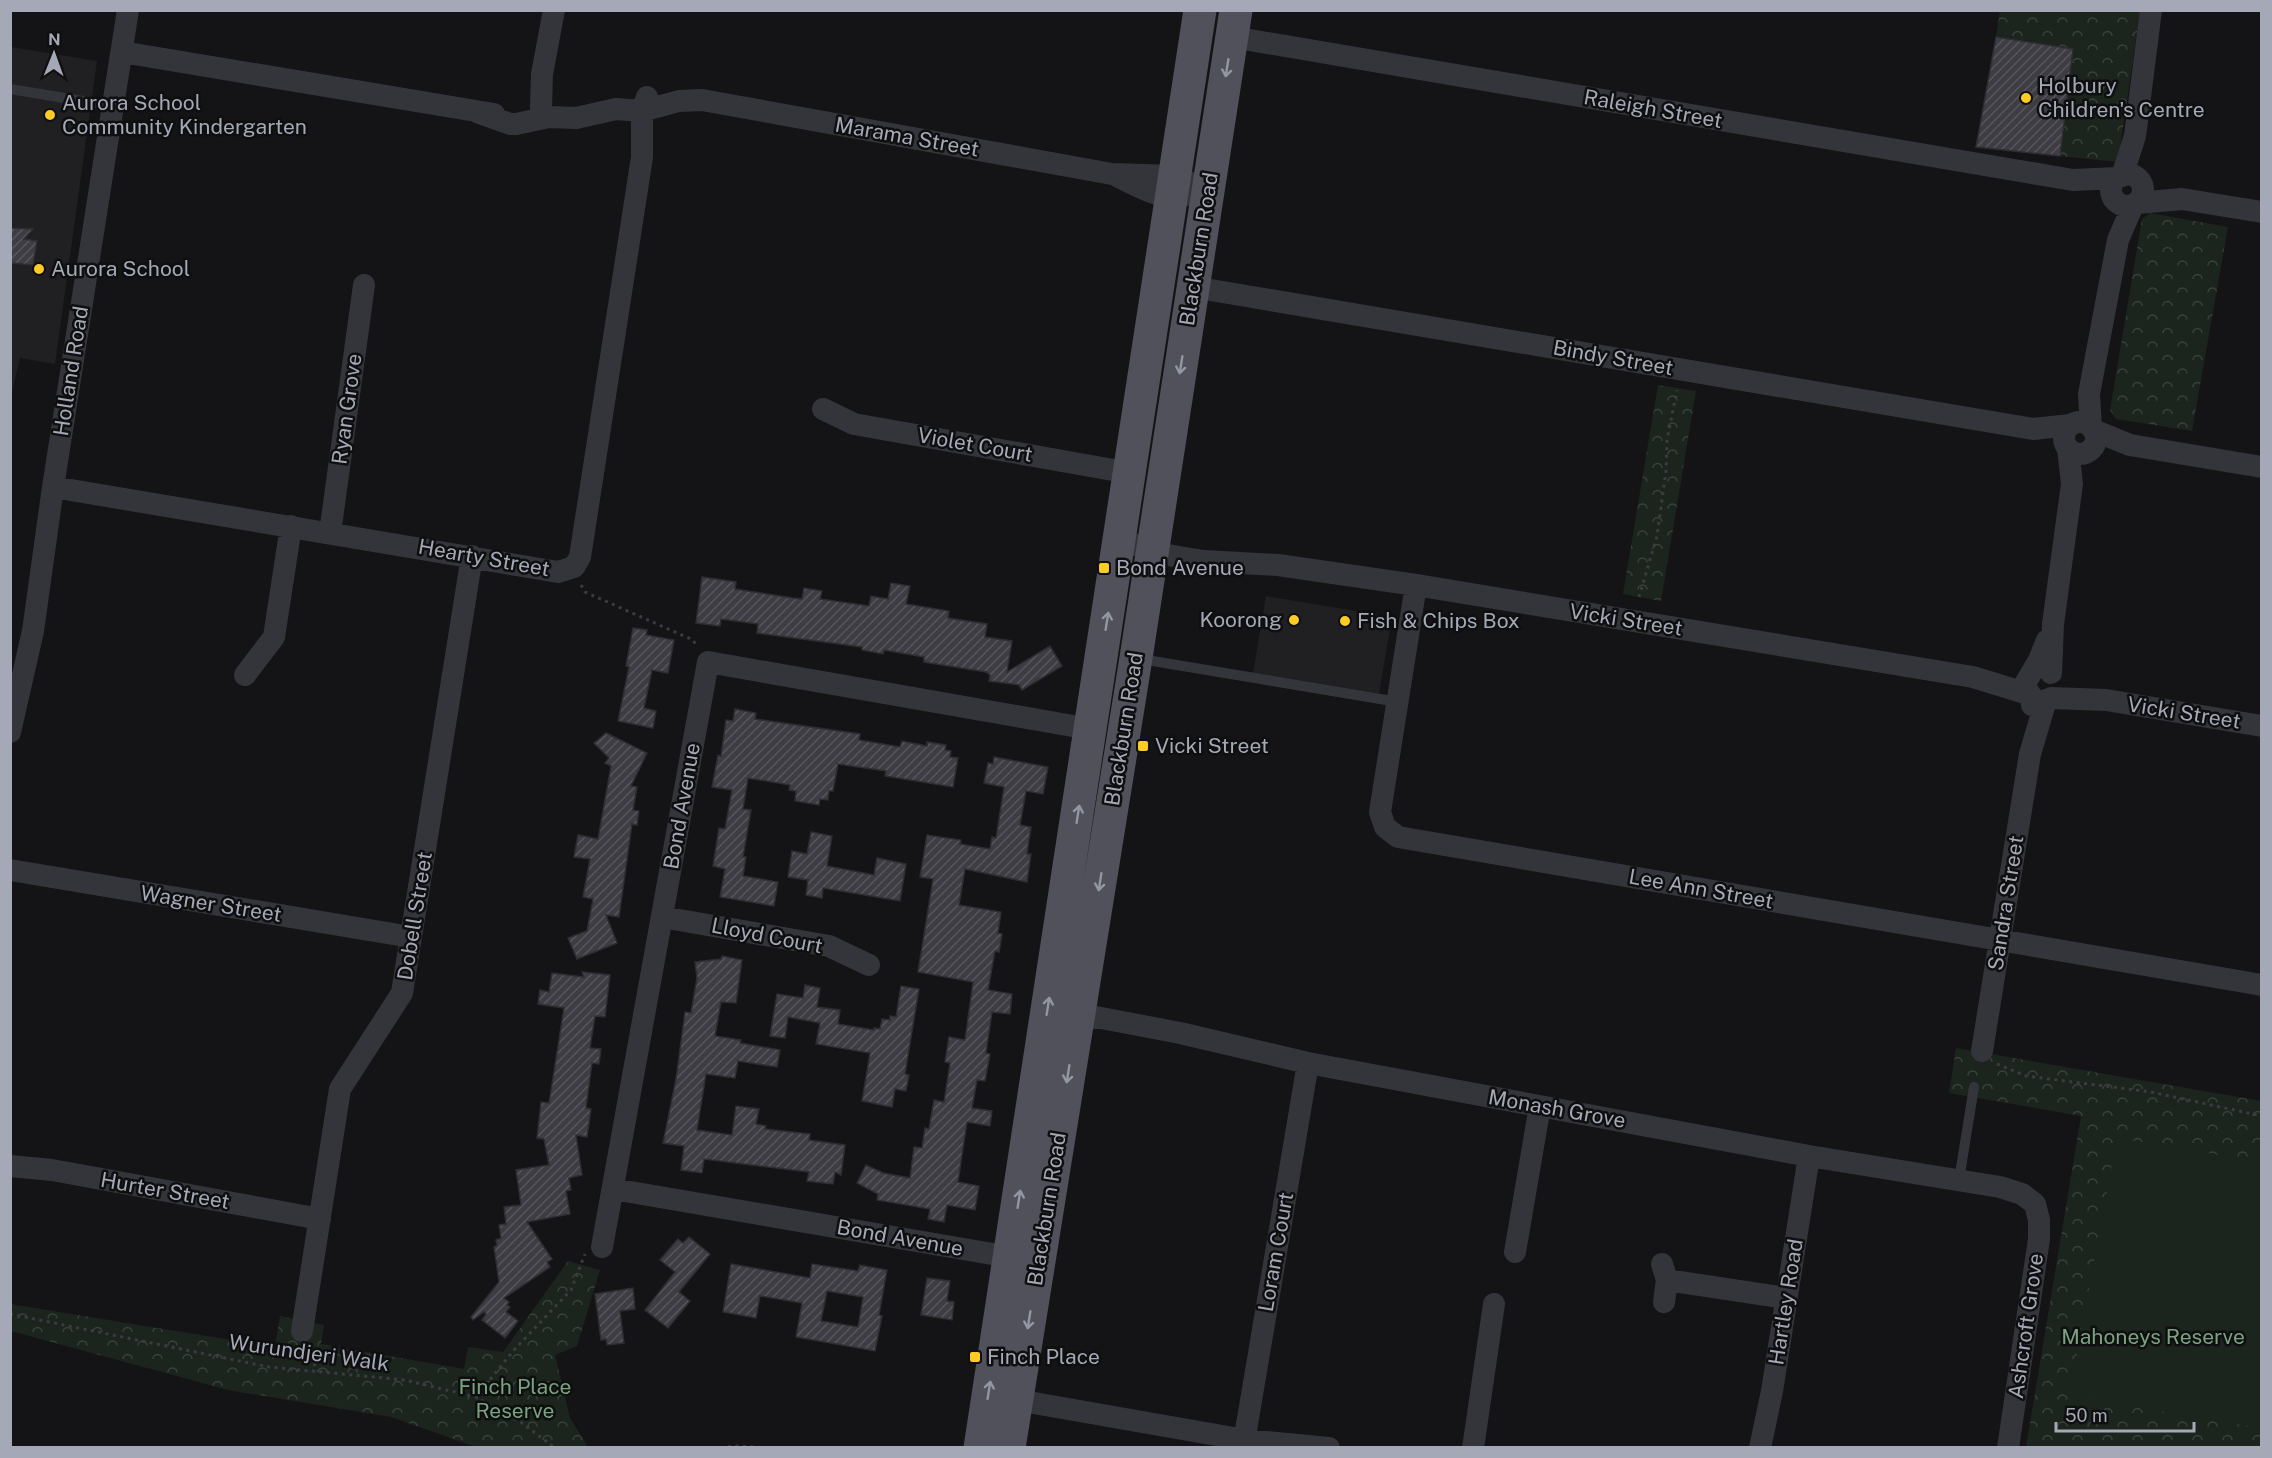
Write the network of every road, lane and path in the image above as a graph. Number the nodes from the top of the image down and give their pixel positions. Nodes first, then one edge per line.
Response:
1 (128, 10) edge
2 (554, 10) edge
3 (1200, 10) edge
4 (2151, 10) edge
5 (1234, 24) edge
6 (122, 52) junction
7 (10, 89) edge
8 (113, 106) junction
9 (648, 106) junction
10 (547, 111) junction
11 (1173, 187) junction
12 (2127, 190) junction
13 (1208, 191) junction
14 (2262, 212) edge
15 (364, 285) dead end
16 (1193, 287) junction
17 (1678, 388) dead end
18 (823, 410) dead end
19 (2079, 438) junction
20 (2262, 467) edge
21 (1130, 473) junction
22 (53, 487) junction
23 (291, 526) junction
24 (330, 533) junction
25 (1120, 538) junction
26 (1154, 544) junction
27 (472, 556) junction
28 (574, 567) junction
29 (1416, 585) junction
30 (1639, 597) dead end
31 (1136, 658) junction
32 (708, 662) junction
33 (245, 675) dead end
34 (2041, 686) junction
35 (1398, 702) junction
36 (2262, 726) edge
37 (11, 729) edge
38 (1090, 729) junction
39 (10, 870) edge
40 (662, 917) junction
41 (411, 937) junction
42 (2000, 941) junction
43 (869, 965) dead end
44 (2262, 985) edge
45 (1077, 1023) junction
46 (1986, 1056) joint
47 (1308, 1063) junction
48 (1974, 1087) dead end
49 (1540, 1106) junction
50 (2262, 1116) edge
51 (1809, 1156) junction
52 (10, 1166) edge
53 (1959, 1180) junction
54 (613, 1189) junction
55 (2035, 1204) joint
56 (320, 1219) junction
57 (602, 1247) joint
58 (1515, 1252) dead end
59 (1024, 1259) junction
60 (1664, 1282) dead end
61 (1786, 1298) junction
62 (1494, 1304) dead end
63 (10, 1314) edge
64 (302, 1330) dead end
65 (476, 1397) junction
66 (1017, 1400) junction
67 (1244, 1444) edge
68 (549, 1445) edge
69 (555, 1448) edge
70 (712, 1448) edge
71 (771, 1448) edge
72 (980, 1448) edge
73 (1009, 1448) edge
74 (1329, 1448) edge
75 (1473, 1448) edge
76 (1760, 1448) edge
77 (2008, 1448) edge

1 - 6 street, Holland Road
2 - 10 street
3 - 11 main road, Blackburn Road
4 - 12 street, Sandra Street
5 - 12 street, Raleigh Street
5 -> 13 main road, Blackburn Road
6 - 8 street, Holland Road
6 - 10 street, Marama Street
7 - 8 lane
8 - 22 street, Holland Road
9 - 10 street, Marama Street
9 - 11 street, Marama Street
9 - 28 street, Hearty Street
11 - 13 street
11 - 21 main road, Blackburn Road
12 - 14 street, Raleigh Street
12 - 19 street, Sandra Street
13 - 16 main road, Blackburn Road
15 - 24 street, Ryan Grove
16 - 19 street, Bindy Street
16 -> 26 main road, Blackburn Road
17 - 30 path
18 - 21 street, Violet Court
19 - 20 street, Bindy Street
19 - 34 street, Sandra Street
21 - 25 main road, Blackburn Road
22 - 23 street, Hearty Street
22 - 37 street, Holland Road
23 - 24 street, Hearty Street
23 - 33 street
24 - 27 street, Hearty Street
25 - 26 street, Vicki Street
38 -> 25 main road, Blackburn Road
26 - 29 street, Vicki Street
26 - 31 main road, Blackburn Road
27 - 28 street, Hearty Street
27 - 41 street, Dobell Street
28 - 32 path
29 - 34 street, Vicki Street
29 - 35 street, Lee Ann Street
31 - 35 lane
31 -> 45 main road, Blackburn Road
32 - 38 street
32 - 40 street, Bond Avenue
34 - 36 street, Vicki Street
34 - 42 street, Sandra Street
35 - 42 street, Lee Ann Street
59 -> 38 main road, Blackburn Road
39 - 41 street, Wagner Street
40 - 43 street, Lloyd Court
40 - 54 street, Bond Avenue
41 - 56 street, Dobell Street
42 - 44 street, Lee Ann Street
42 - 46 street, Sandra Street
45 - 47 street, Monash Grove
45 -> 59 main road, Blackburn Road
46 - 50 path
47 - 49 street, Monash Grove
47 - 67 street, Loram Court
48 - 53 lane
49 - 51 street, Monash Grove
49 - 58 street
51 - 53 street, Monash Grove
51 - 61 street, Hartley Road
52 - 56 street, Hurter Street
53 - 55 street, Monash Grove
54 - 57 street, Bond Avenue
54 - 59 street, Bond Avenue
55 - 77 street, Ashcroft Grove
56 - 64 street, Dobell Street
57 - 65 path
59 -> 66 main road, Blackburn Road
72 -> 59 main road, Blackburn Road
60 - 61 street
61 - 76 street, Hartley Road
62 - 75 street
63 - 65 path, Wurundjeri Walk
65 - 68 path, Wurundjeri Walk
66 - 67 street
66 - 73 main road, Blackburn Road
67 - 74 street
68 - 69 path, Wurundjeri Walk
70 - 71 path

